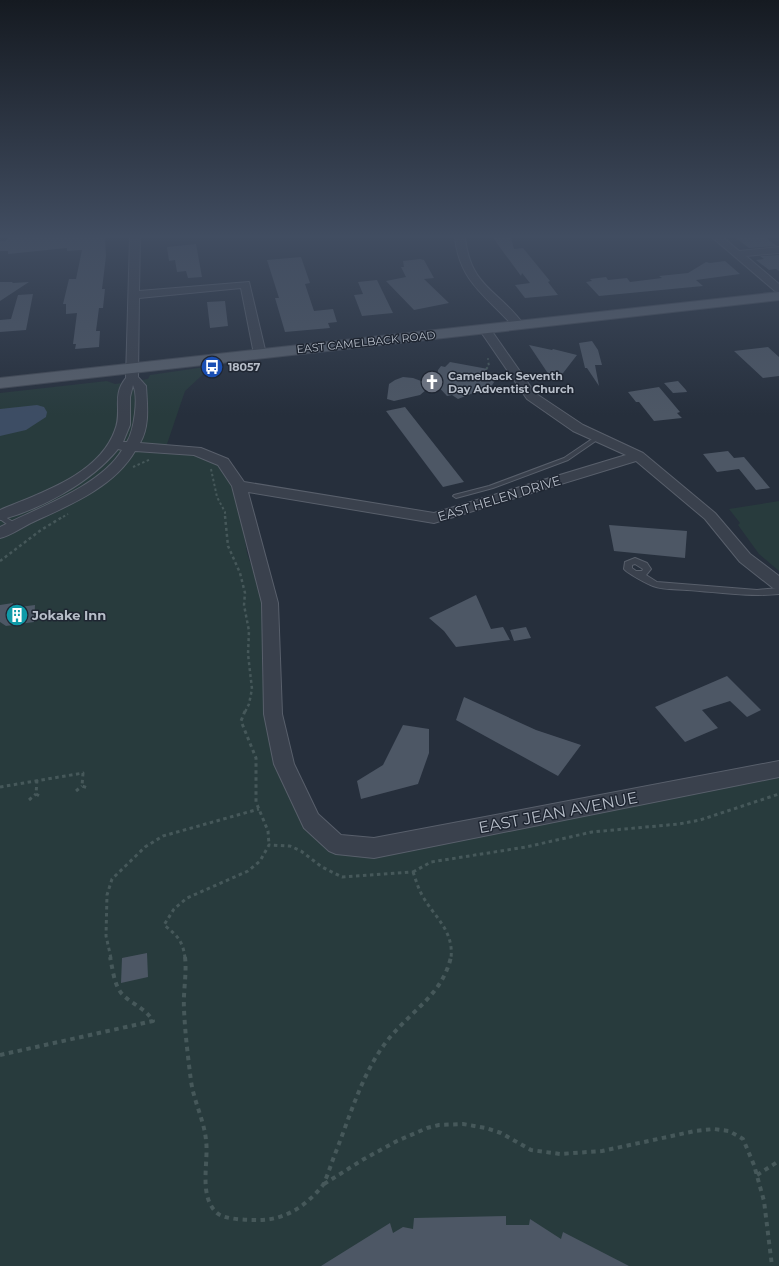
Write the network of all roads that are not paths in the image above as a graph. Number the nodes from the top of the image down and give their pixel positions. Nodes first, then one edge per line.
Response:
1 (135, 297) edge
2 (248, 297) edge
3 (490, 297) edge
4 (769, 297) edge
5 (518, 325) junction
6 (485, 329) junction
7 (260, 354) junction
8 (132, 373) junction
9 (0, 383) edge
10 (598, 438) junction
11 (115, 445) junction
12 (131, 446) junction
13 (638, 456) junction
14 (239, 486) junction
15 (456, 496) dead end
16 (0, 516) edge
17 (13, 525) junction
18 (0, 533) edge
19 (638, 574) dead end
20 (779, 584) edge
21 (779, 591) edge
22 (779, 769) edge

1 - 8 street
2 - 7 street
3 - 5 street
4 - 5 main road, EAST CAMELBACK ROAD
5 - 6 main road, EAST CAMELBACK ROAD
6 - 7 main road, EAST CAMELBACK ROAD
6 - 10 street
7 - 8 main road, EAST CAMELBACK ROAD
8 - 9 main road, EAST CAMELBACK ROAD
8 - 11 street
8 - 12 street
10 - 13 street
10 - 15 lane
11 - 12 street
11 - 16 street
12 - 14 street
12 - 17 street
13 - 14 street, EAST HELEN DRIVE
13 - 20 street
14 - 22 street, EAST JEAN AVENUE
16 - 17 lane
17 - 18 street
19 - 21 lane

